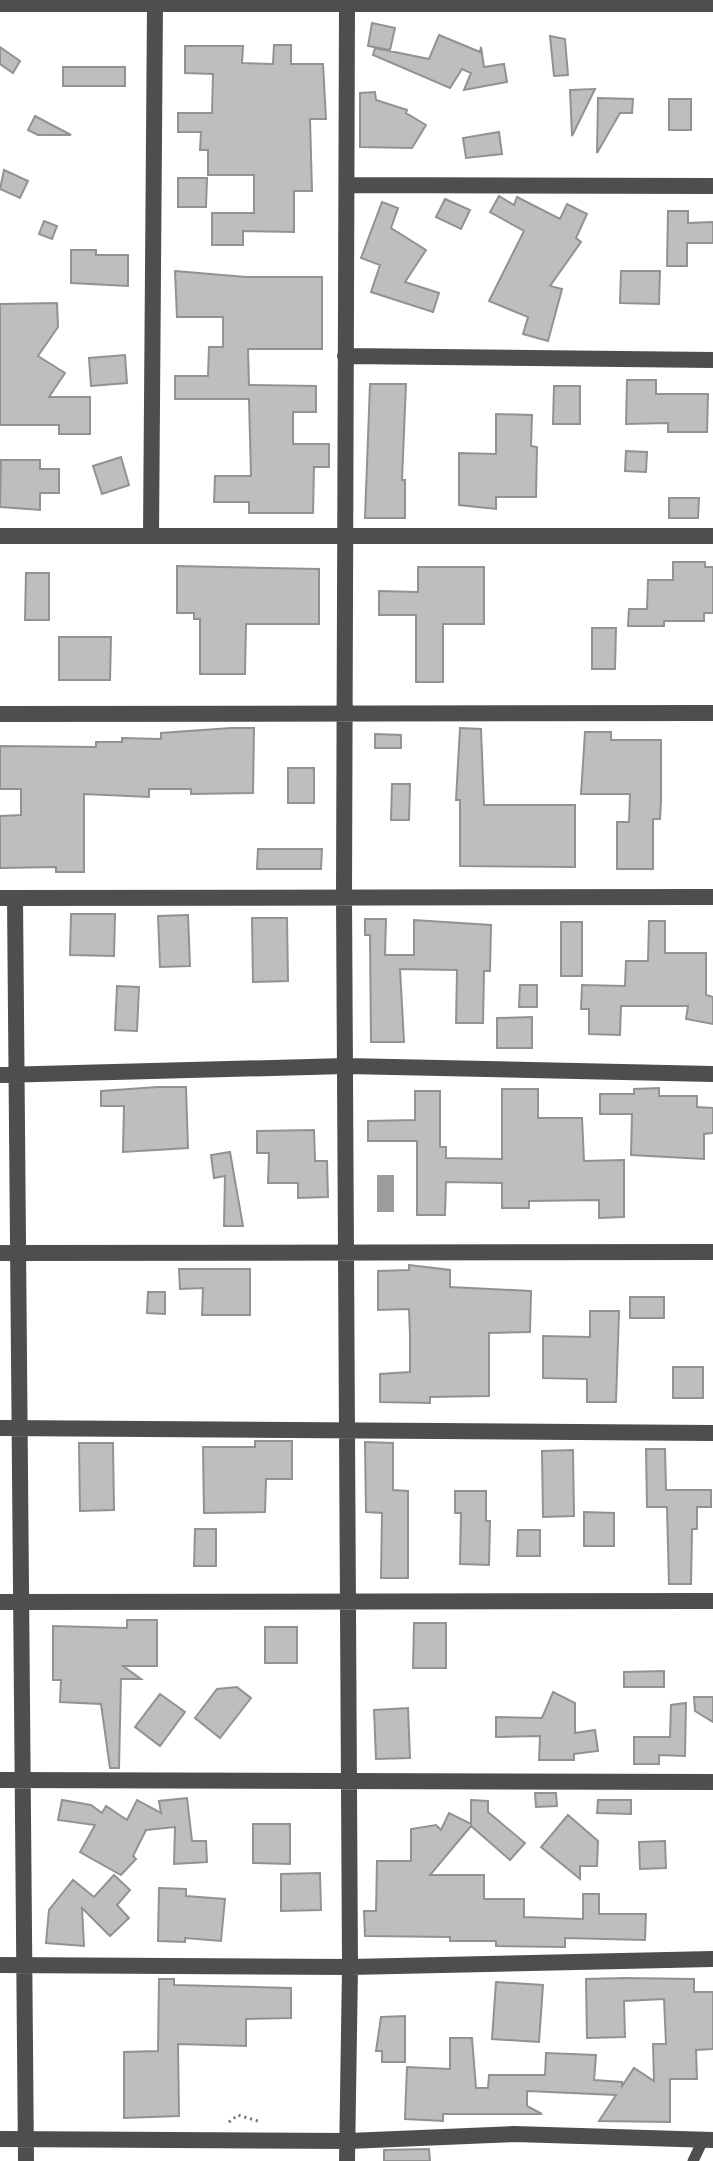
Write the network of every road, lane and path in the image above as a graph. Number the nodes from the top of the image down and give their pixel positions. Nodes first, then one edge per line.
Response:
1 (292, 2) edge
2 (0, 4) edge
3 (155, 4) junction
4 (347, 4) junction
5 (713, 4) edge
6 (347, 185) junction
7 (713, 186) edge
8 (345, 356) junction
9 (713, 360) edge
10 (0, 536) edge
11 (151, 536) junction
12 (345, 536) junction
13 (713, 536) edge
14 (344, 713) junction
15 (713, 713) edge
16 (0, 714) edge
17 (344, 896) junction
18 (713, 897) edge
19 (8, 898) edge
20 (346, 1066) junction
21 (713, 1074) edge
22 (8, 1076) edge
23 (713, 1252) edge
24 (0, 1253) edge
25 (18, 1253) junction
26 (347, 1253) junction
27 (0, 1428) edge
28 (20, 1428) junction
29 (348, 1433) junction
30 (713, 1433) edge
31 (349, 1601) junction
32 (713, 1601) edge
33 (0, 1602) edge
34 (21, 1602) junction
35 (0, 1780) edge
36 (23, 1780) junction
37 (349, 1781) junction
38 (713, 1782) edge
39 (713, 1959) edge
40 (0, 1965) edge
41 (24, 1965) junction
42 (350, 1967) junction
43 (0, 2139) edge
44 (26, 2139) junction
45 (708, 2140) edge
46 (348, 2141) junction
47 (26, 2161) edge
48 (347, 2161) edge
49 (693, 2161) edge

1 - 3 street
1 - 4 street
2 - 3 street
3 - 11 street
4 - 5 street
4 - 6 street
6 - 7 street
6 - 8 street
8 - 9 street
8 - 12 street
10 - 11 street
11 - 12 street
12 - 13 street
12 - 14 street
14 - 15 street
14 - 16 street
14 - 17 street
17 - 18 street
17 - 19 street
17 - 20 street
19 - 22 street
20 - 21 street
20 - 22 street
20 - 26 street
22 - 25 street
23 - 26 street
24 - 25 street
25 - 26 street
25 - 28 street
26 - 29 street
27 - 28 street
28 - 29 street
28 - 34 street
29 - 30 street
29 - 31 street
31 - 32 street
31 - 34 street
31 - 37 street
33 - 34 street
34 - 36 street
35 - 36 street
36 - 37 street
36 - 41 street
37 - 38 street
37 - 42 street
39 - 42 street
40 - 41 street
41 - 42 street
41 - 44 street
42 - 46 street
43 - 44 street
44 - 46 street
44 - 47 street
45 - 46 street
45 - 49 lane
46 - 48 street

